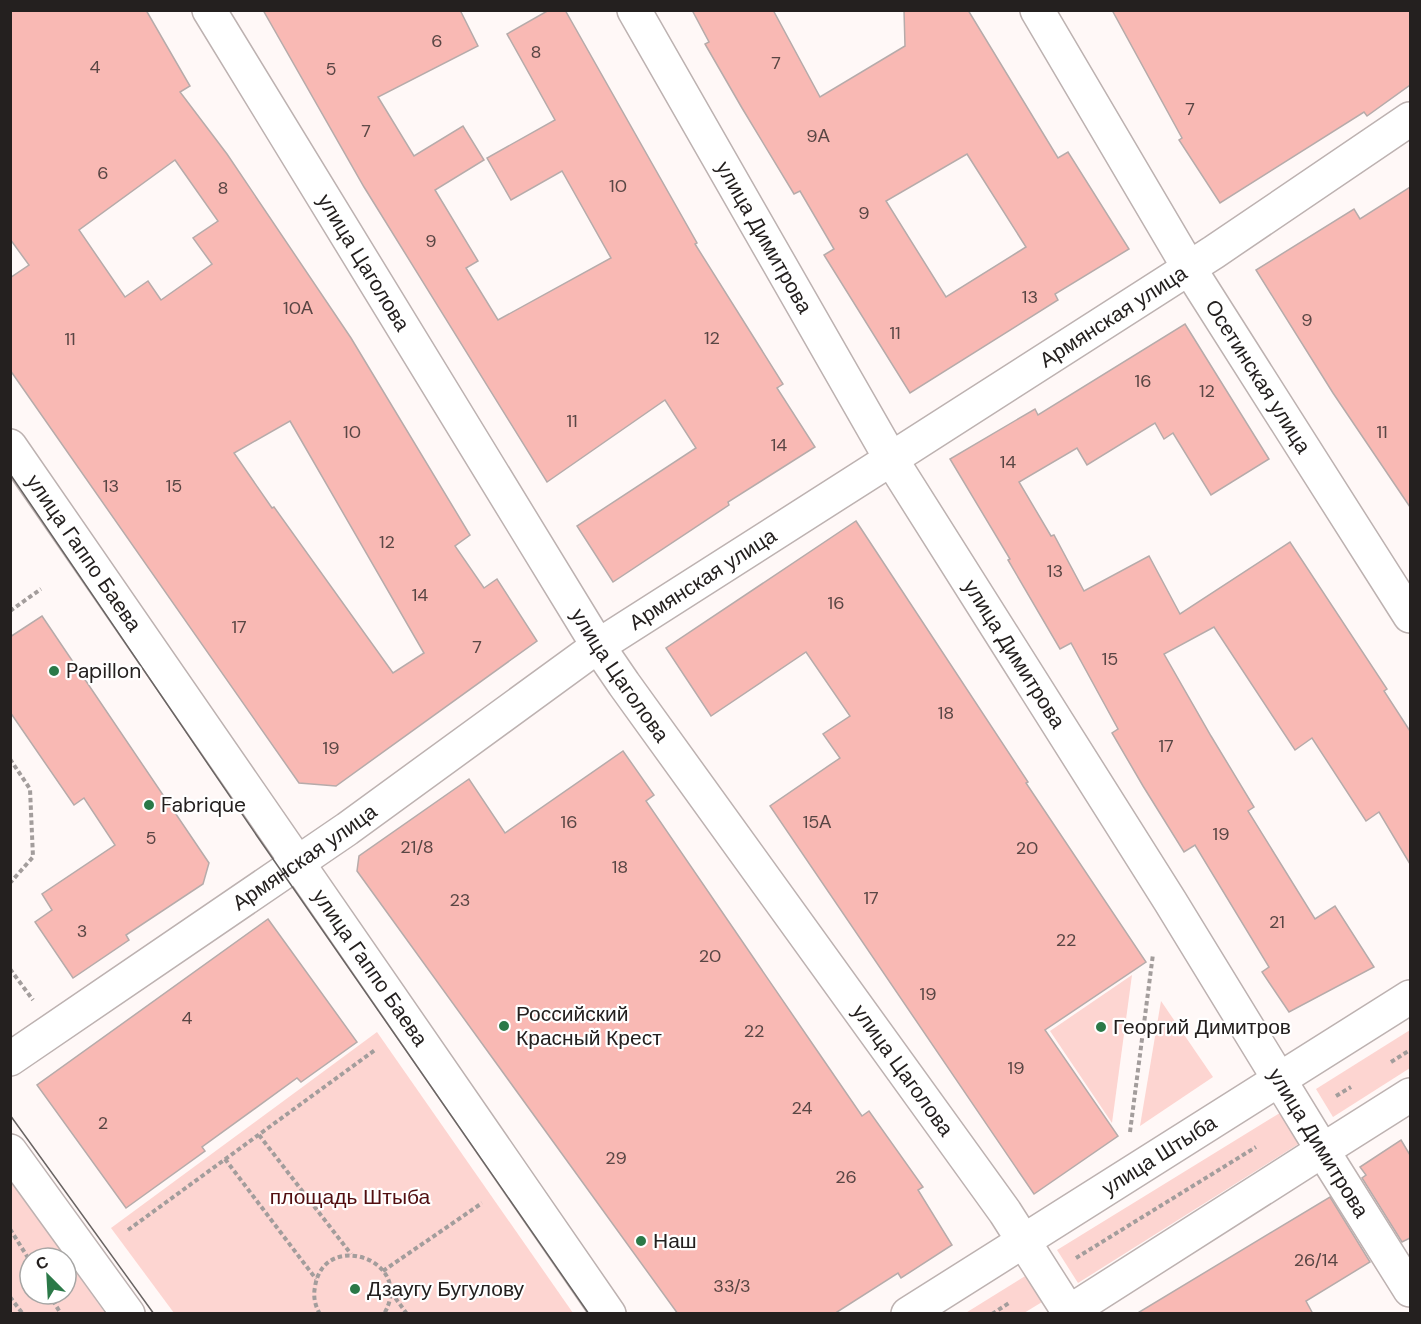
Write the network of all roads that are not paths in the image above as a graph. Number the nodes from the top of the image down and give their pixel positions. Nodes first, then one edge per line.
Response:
1 (209, 10) edge
2 (634, 10) edge
3 (1037, 10) edge
4 (1410, 119) edge
5 (1189, 268) junction
6 (10, 446) edge
7 (891, 459) junction
8 (1410, 616) edge
9 (598, 646) junction
10 (297, 862) junction
11 (1410, 997) edge
12 (10, 1059) edge
13 (1280, 1079) junction
14 (1410, 1095) edge
15 (1323, 1150) junction
16 (10, 1151) edge
17 (1023, 1241) junction
18 (1410, 1290) edge
19 (1068, 1313) edge
20 (128, 1314) edge
21 (609, 1314) edge
22 (908, 1314) edge

1 - 9 street, улица Цаголова
2 - 7 street, улица Димитрова
3 - 5 street, Осетинская улица
4 - 5 street, Армянская улица
5 - 7 street, Армянская улица
5 - 8 street, Осетинская улица
6 - 10 street, улица Гаппо Баева
7 - 9 street, Армянская улица
7 - 13 street, улица Димитрова
9 - 10 street, Армянская улица
9 - 17 street, улица Цаголова
10 - 12 street, Армянская улица
10 - 21 street, улица Гаппо Баева
11 - 13 street, улица Штыба
13 - 15 street, улица Димитрова
13 - 17 street, улица Штыба
14 - 15 street
15 - 18 street, улица Димитрова
15 - 19 street
16 - 20 street
17 - 19 street, улица Цаголова
17 - 22 street, улица Штыба

